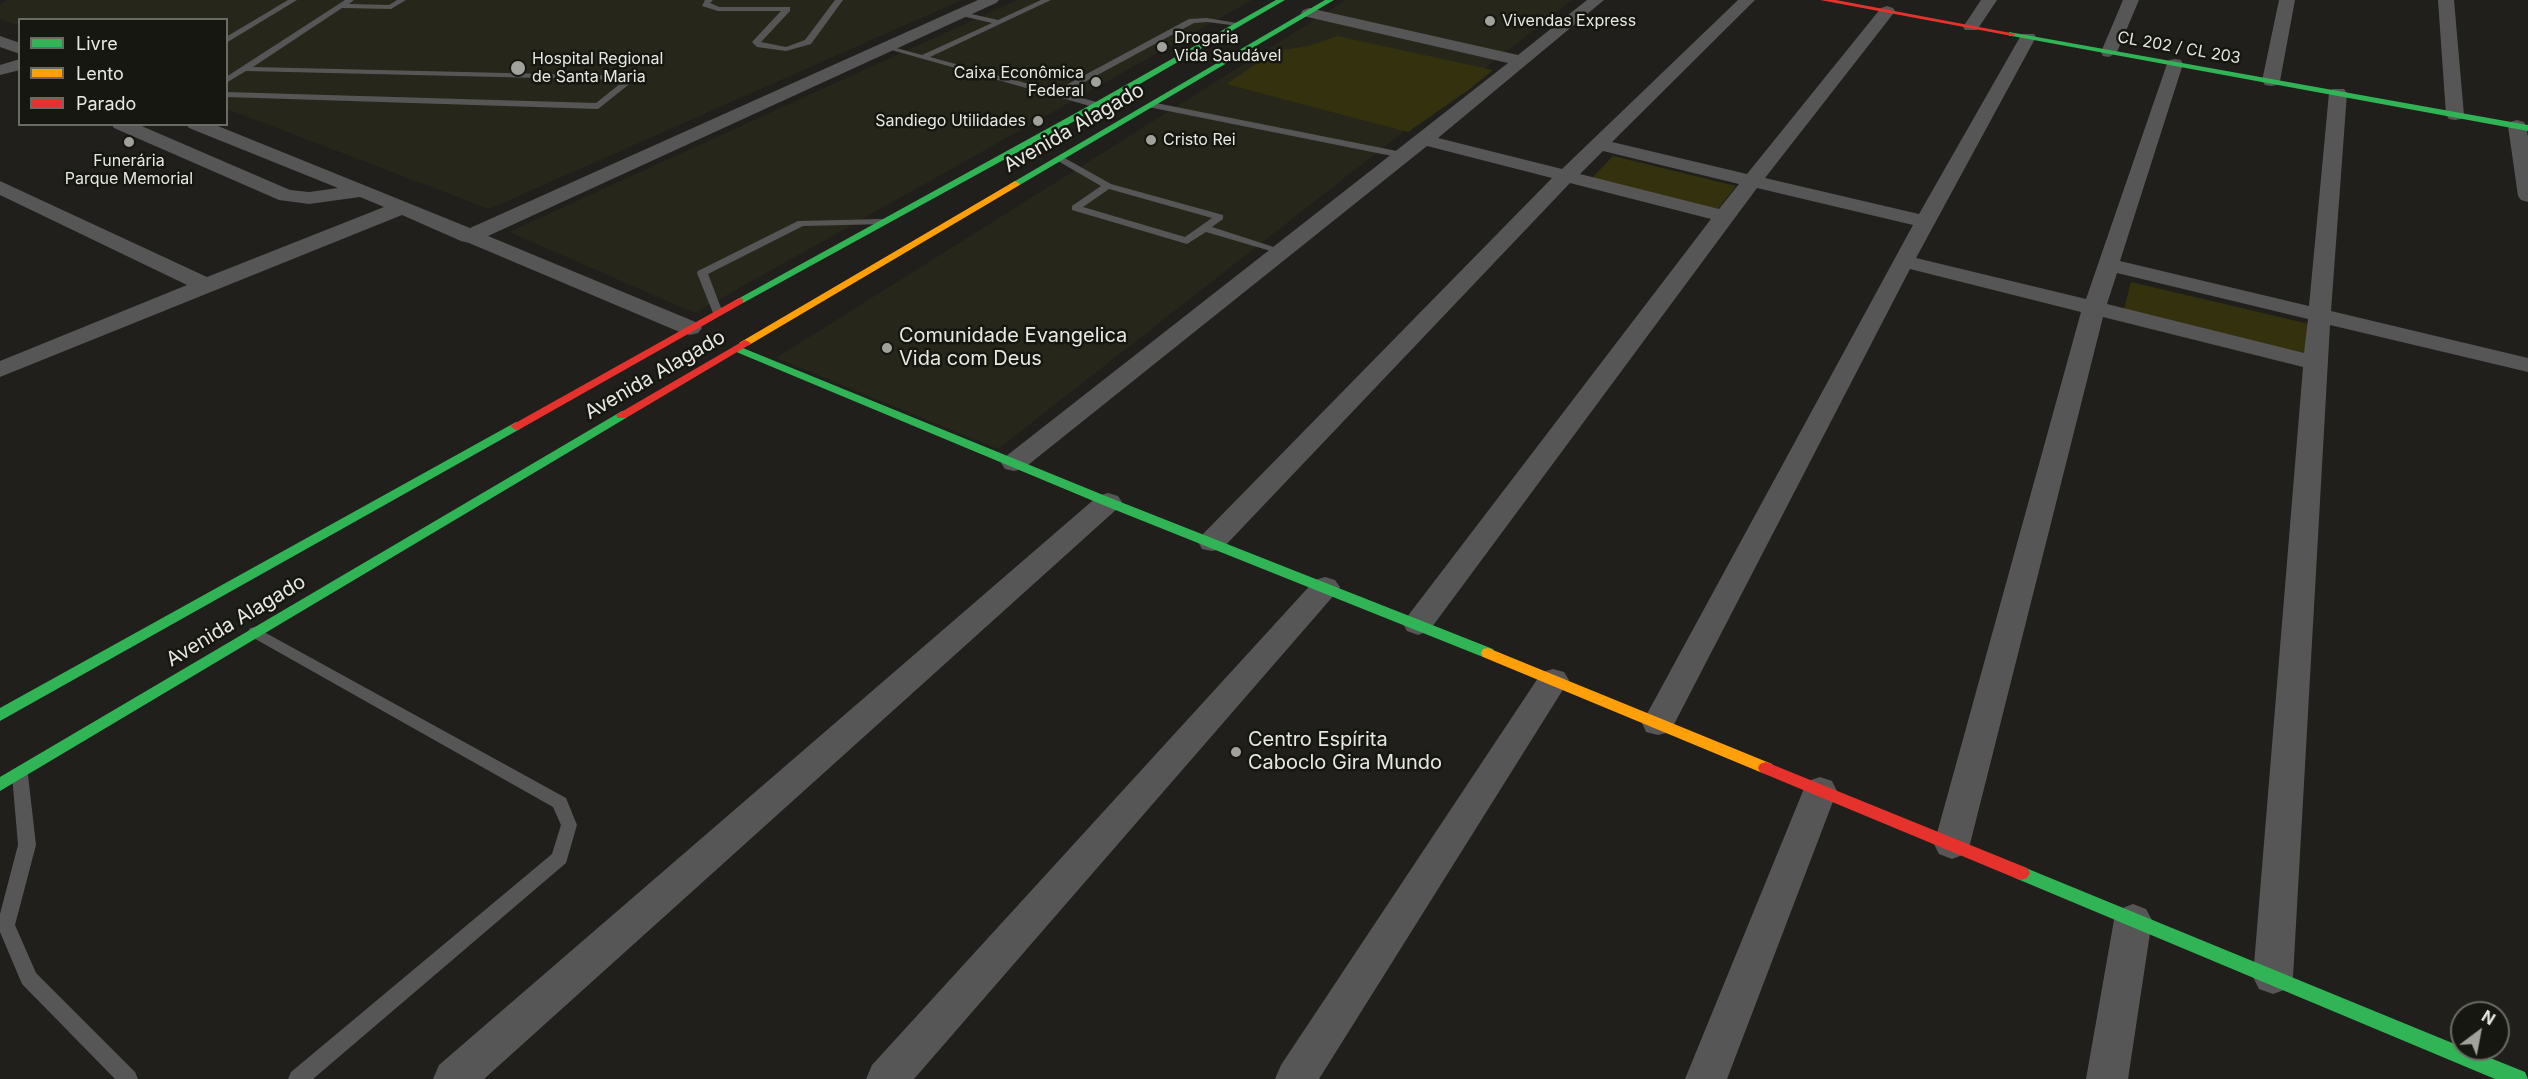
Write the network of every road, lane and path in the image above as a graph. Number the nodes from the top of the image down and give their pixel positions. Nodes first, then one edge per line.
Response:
1 (293, 0) edge
2 (350, 0) edge
3 (402, 0) edge
4 (710, 0) edge
5 (839, 0) edge
6 (991, 0) edge
7 (1047, 0) edge
8 (1281, 0) edge
9 (1330, 0) edge
10 (1596, 0) edge
11 (1747, 0) edge
12 (1989, 0) edge
13 (2131, 0) edge
14 (2287, 0) edge
15 (2446, 0) edge
16 (1831, 1) edge
17 (341, 6) junction
18 (1887, 11) junction
19 (961, 13) junction
20 (1309, 13) junction
21 (999, 22) junction
22 (1239, 24) junction
23 (1971, 27) junction
24 (2028, 37) junction
25 (0, 40) edge
26 (228, 40) edge
27 (885, 47) junction
28 (18, 48) edge
29 (2109, 51) junction
30 (924, 57) junction
31 (1521, 61) junction
32 (2175, 64) junction
33 (18, 65) edge
34 (247, 69) junction
35 (0, 70) edge
36 (228, 80) edge
37 (2271, 81) junction
38 (2338, 93) junction
39 (228, 94) edge
40 (1056, 94) junction
41 (1097, 105) junction
42 (1151, 105) junction
43 (2455, 115) junction
44 (125, 126) edge
45 (200, 126) edge
46 (2522, 127) edge
47 (1034, 139) junction
48 (1424, 140) junction
49 (1599, 144) junction
50 (1402, 155) junction
51 (1061, 159) junction
52 (1565, 176) junction
53 (1752, 181) junction
54 (1108, 186) junction
55 (0, 187) edge
56 (363, 191) junction
57 (2528, 196) edge
58 (401, 208) junction
59 (896, 216) junction
60 (1724, 216) junction
61 (883, 222) junction
62 (1925, 222) junction
63 (1204, 228) junction
64 (468, 237) junction
65 (1281, 251) junction
66 (1903, 261) junction
67 (2109, 265) junction
68 (206, 285) junction
69 (824, 296) junction
70 (2094, 308) junction
71 (718, 313) junction
72 (2320, 316) junction
73 (690, 328) junction
74 (738, 349) junction
75 (2316, 363) junction
76 (2528, 365) edge
77 (0, 370) edge
78 (1014, 463) junction
79 (1108, 502) junction
80 (1212, 542) junction
81 (1325, 588) junction
82 (1418, 624) junction
83 (255, 632) junction
84 (1553, 680) junction
85 (0, 715) edge
86 (1658, 723) junction
87 (20, 773) junction
88 (0, 785) edge
89 (1820, 791) junction
90 (1952, 844) junction
91 (2133, 920) junction
92 (2273, 977) junction
93 (128, 1079) edge
94 (298, 1079) edge
95 (454, 1079) edge
96 (887, 1079) edge
97 (1296, 1079) edge
98 (1706, 1079) edge
99 (2107, 1079) edge
100 (2517, 1079) edge

1 - 26 lane
2 - 17 lane
3 - 17 lane
4 - 5 lane
6 - 19 street
7 - 21 lane
8 - 22 main road, Avenida Alagado
9 - 20 main road, Avenida Alagado
10 - 31 street
11 - 49 street
12 - 23 street
13 - 29 street
14 - 37 street
15 - 43 street
16 - 18 main road, CL 202 / CL 203
17 - 34 lane
18 - 23 main road, CL 202 / CL 203
18 - 53 street
19 - 21 lane
19 - 27 street
20 - 31 street
20 - 42 main road, Avenida Alagado
21 - 30 lane
22 - 40 lane
22 - 41 main road, Avenida Alagado
23 - 24 main road, CL 202 / CL 203
24 - 29 main road, CL 202 / CL 203
24 - 62 street
25 - 28 street
27 - 30 lane
27 - 64 street
29 - 32 main road, CL 202 / CL 203
30 - 40 lane
31 - 48 street
32 - 37 main road, CL 202 / CL 203
32 - 67 street
33 - 35 street
34 - 36 lane
34 - 39 lane
37 - 38 main road, CL 202 / CL 203
38 - 43 main road, CL 202 / CL 203
38 - 72 street
40 - 41 lane
41 - 47 main road, Avenida Alagado
42 - 50 lane
42 - 51 main road, Avenida Alagado
43 - 46 main road, CL 202 / CL 203
44 - 56 street
45 - 56 street
46 - 57 street
47 - 51 main road
47 - 59 main road, Avenida Alagado
48 - 50 street
48 - 52 street
49 - 52 street
49 - 53 street
50 - 65 street
51 - 54 lane
51 - 69 main road, Avenida Alagado
52 - 60 street
52 - 80 street
53 - 60 street
53 - 62 street
54 - 63 lane
54 - 63 lane
55 - 68 street
56 - 58 street
58 - 64 street
58 - 68 street
59 - 61 main road, Avenida Alagado
59 - 69 main road
60 - 82 street
61 - 71 main road, Avenida Alagado
61 - 71 lane
62 - 66 street
63 - 65 lane
64 - 73 street
65 - 78 street
66 - 70 street
66 - 86 street
67 - 70 street
67 - 72 street
68 - 77 street
69 - 74 main road, Avenida Alagado
70 - 75 street
70 - 90 street
71 - 73 main road, Avenida Alagado
72 - 75 street
72 - 76 street
73 - 85 main road, Avenida Alagado
74 - 78 main road
74 - 83 main road, Avenida Alagado
75 - 92 street
78 - 79 main road
79 - 80 main road
79 - 95 street
80 - 81 main road
81 - 82 main road
81 - 96 street
82 - 84 main road
83 - 87 main road, Avenida Alagado
83 - 94 lane
84 - 86 main road
84 - 97 street
86 - 89 main road
87 - 88 main road, Avenida Alagado
87 - 93 lane
89 - 90 main road
89 - 98 street
90 - 91 main road
91 - 92 main road
91 - 99 street
92 - 100 main road

